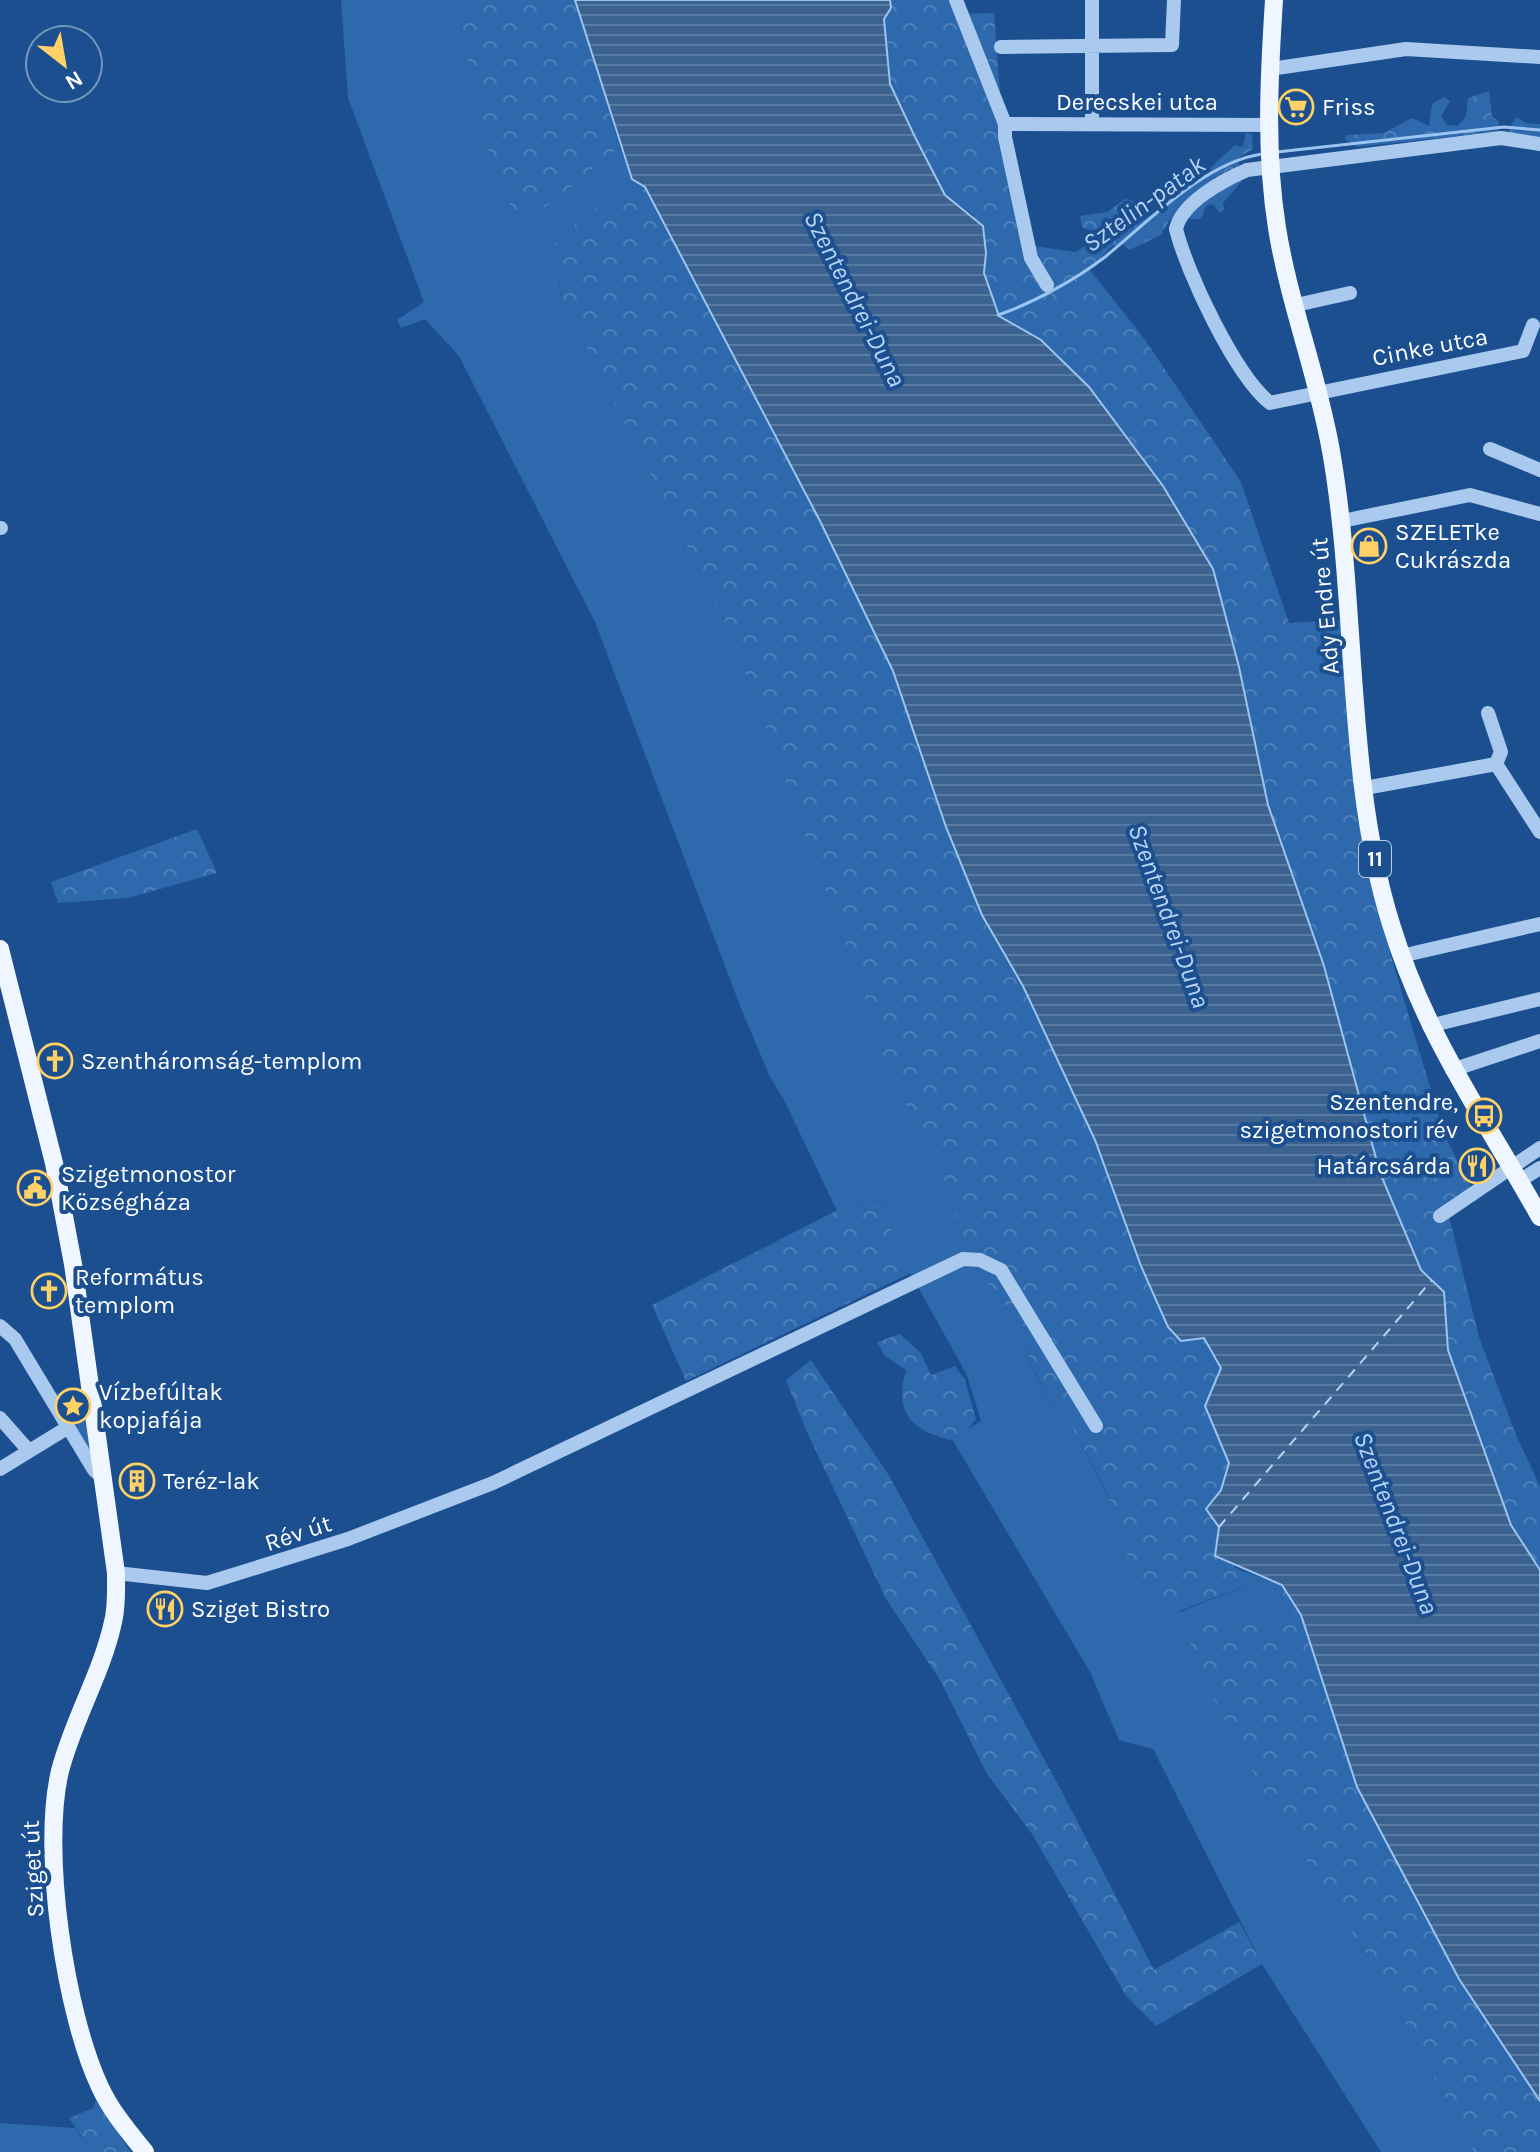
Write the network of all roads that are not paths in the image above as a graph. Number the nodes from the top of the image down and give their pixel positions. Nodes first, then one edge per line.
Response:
1 (956, 0) edge
2 (1092, 0) edge
3 (1174, 0) edge
4 (1274, 0) edge
5 (1001, 47) dead end
6 (1092, 47) junction
7 (1540, 57) edge
8 (1270, 69) junction
9 (1092, 123) junction
10 (1005, 124) junction
11 (1268, 125) junction
12 (1540, 144) edge
13 (1268, 157) junction
14 (1047, 285) dead end
15 (1350, 293) dead end
16 (1296, 305) junction
17 (1533, 325) dead end
18 (1318, 391) junction
19 (1490, 449) dead end
20 (1540, 470) edge
21 (1540, 514) edge
22 (1342, 521) junction
23 (1488, 713) dead end
24 (1496, 764) junction
25 (1365, 788) junction
26 (1540, 832) edge
27 (1540, 924) edge
28 (0, 949) edge
29 (1401, 956) junction
30 (1540, 999) edge
31 (7, 1005) edge
32 (1429, 1026) junction
33 (1540, 1041) edge
34 (1452, 1070) junction
35 (1540, 1148) edge
36 (1540, 1168) edge
37 (1515, 1175) junction
38 (1440, 1216) dead end
39 (1540, 1217) edge
40 (0, 1326) edge
41 (0, 1418) edge
42 (1096, 1426) dead end
43 (67, 1428) junction
44 (29, 1451) junction
45 (0, 1469) edge
46 (103, 1478) junction
47 (116, 1573) junction
48 (145, 2152) edge

1 - 10 street
2 - 6 street
3 - 6 street
4 - 8 main road, Ady Endre út / 11
5 - 6 street
6 - 9 street
7 - 8 street
8 - 11 main road, Ady Endre út / 11
9 - 10 street, Derecskei utca
9 - 11 street, Derecskei utca
10 - 14 street
11 - 13 main road, Ady Endre út / 11
12 - 13 street
13 - 16 main road, Ady Endre út / 11
13 - 18 street
15 - 16 street
16 - 18 main road, Ady Endre út / 11
17 - 18 street, Cinke utca
18 - 22 main road, Ady Endre út / 11
19 - 20 street
21 - 22 street
22 - 25 main road, Ady Endre út / 11
23 - 24 street
24 - 25 street
24 - 26 street
25 - 29 main road, Ady Endre út / 11
27 - 29 street
28 - 31 main road, Sziget út
29 - 32 main road, Ady Endre út / 11
30 - 32 street
31 - 46 main road, Sziget út
32 - 34 main road, Ady Endre út / 11
33 - 34 street
34 - 37 main road, Ady Endre út / 11
35 - 37 street
36 - 37 street
37 - 38 street
37 - 39 main road, 11
40 - 43 street
41 - 44 street
42 - 47 street, Rév út
43 - 44 street
43 - 46 street
44 - 45 street
46 - 47 main road, Sziget út
47 - 48 main road, Sziget út

